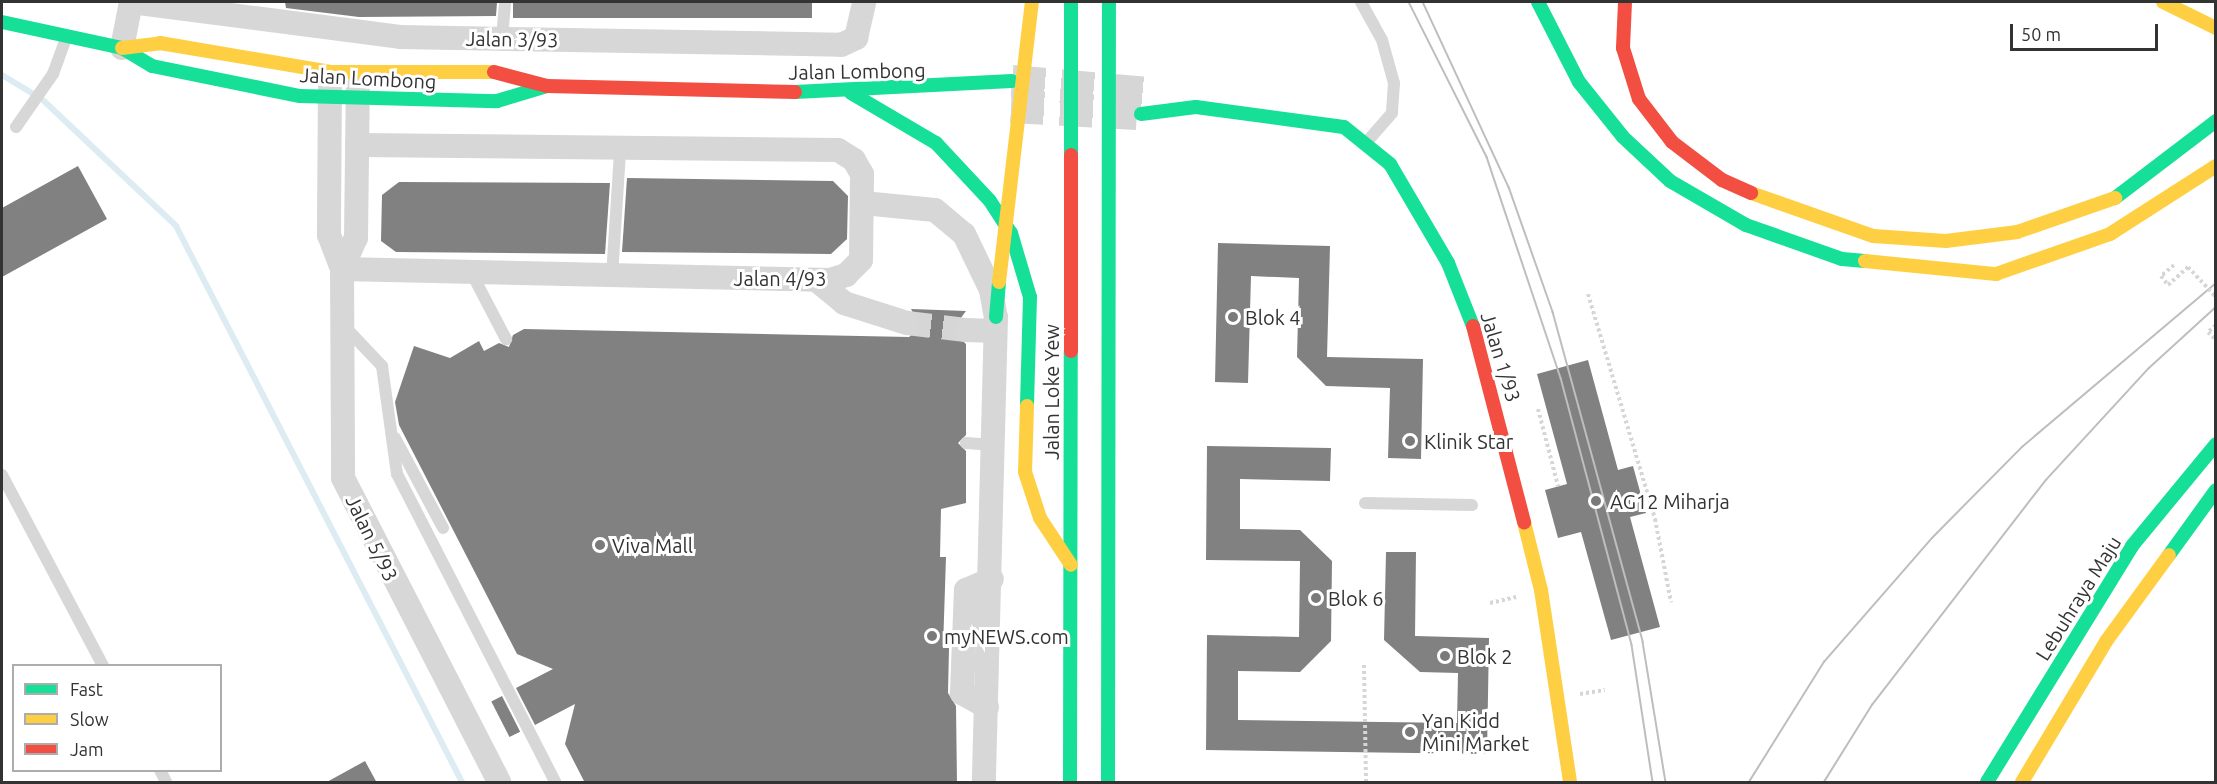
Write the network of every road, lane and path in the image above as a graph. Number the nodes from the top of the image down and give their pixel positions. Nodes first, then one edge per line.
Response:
1 (131, 2) edge
2 (505, 2) edge
3 (864, 2) edge
4 (1032, 2) edge
5 (1071, 2) edge
6 (1109, 2) edge
7 (1361, 2) edge
8 (1538, 2) edge
9 (1625, 2) edge
10 (2163, 2) edge
11 (2, 22) edge
12 (2216, 28) edge
13 (66, 37) junction
14 (502, 38) junction
15 (122, 48) junction
16 (331, 72) junction
17 (358, 73) junction
18 (1012, 81) tunnel mouth
19 (547, 86) junction
20 (952, 88) junction
21 (851, 93) junction
22 (1162, 96) tunnel mouth
23 (329, 99) junction
24 (358, 101) junction
25 (1001, 103) tunnel mouth
26 (1196, 107) junction
27 (1142, 114) tunnel mouth
28 (2216, 121) edge
29 (16, 126) dead end
30 (1368, 141) junction
31 (357, 145) junction
32 (620, 152) junction
33 (2216, 166) edge
34 (863, 203) junction
35 (2174, 265) dead end
36 (342, 269) junction
37 (471, 272) junction
38 (612, 276) junction
39 (816, 280) junction
40 (1588, 294) dead end
41 (2216, 297) edge
42 (908, 323) tunnel mouth
43 (996, 324) junction
44 (2216, 325) edge
45 (345, 327) junction
46 (966, 330) tunnel mouth
47 (506, 339) dead end
48 (2216, 340) edge
49 (1538, 409) dead end
50 (391, 429) junction
51 (966, 443) dead end
52 (2216, 444) edge
53 (994, 445) junction
54 (2, 475) edge
55 (1558, 486) dead end
56 (2216, 490) edge
57 (1365, 502) dead end
58 (1472, 505) dead end
59 (443, 528) dead end
60 (1071, 565) junction
61 (1671, 602) dead end
62 (102, 664) edge
63 (1364, 665) dead end
64 (1605, 690) dead end
65 (1580, 694) dead end
66 (499, 783) edge
67 (555, 783) edge
68 (984, 783) edge
69 (1070, 783) edge
70 (1108, 783) edge
71 (1366, 783) edge
72 (1570, 783) edge
73 (1987, 783) edge
74 (2022, 783) edge

1 - 14 street, Jalan 3/93
1 - 15 street
2 - 14 lane
3 - 14 street, Jalan 3/93
4 - 43 main road, bridge
5 - 60 main road, Jalan Loke Yew
6 - 70 main road
7 - 30 lane
8 - 33 main road
9 - 28 main road
10 - 12 main road
11 - 13 main road, Jalan Lombong
13 - 15 main road, Jalan Lombong
13 - 29 lane
15 - 16 main road, Jalan Lombong
15 - 23 main road, Jalan Lombong
16 - 17 main road, Jalan Lombong
16 - 23 street, Jalan 5/93
17 - 19 main road, Jalan Lombong
17 - 24 street, Jalan 5/93
18 - 20 main road, Jalan Lombong
19 - 21 main road, Jalan Lombong
19 - 24 main road, Jalan Lombong
20 - 21 main road, Jalan Lombong
20 - 25 main road, Jalan Lombong
21 - 60 main road
22 - 26 main road
23 - 24 main road, Jalan Lombong
23 - 36 street, Jalan 5/93
24 - 31 street, Jalan 5/93
26 - 27 main road
26 - 30 main road, Jalan 1/93
30 - 72 main road, Jalan 1/93
31 - 32 street, Jalan 4/93
31 - 36 street, Jalan 5/93
32 - 34 street, Jalan 4/93
32 - 38 lane
34 - 39 street, Jalan 4/93
34 - 43 street
35 - 41 path, bridge
36 - 37 street, Jalan 4/93
36 - 45 street, Jalan 5/93
37 - 38 street, Jalan 4/93
37 - 47 lane
38 - 39 street, Jalan 4/93
39 - 42 street
40 - 61 path
43 - 46 street
43 - 53 street
44 - 48 path
45 - 50 lane
45 - 66 street, Jalan 5/93
49 - 55 path
50 - 59 lane
50 - 67 lane
51 - 53 lane
52 - 73 main road, Lebuhraya Maju
53 - 68 street
54 - 62 lane
56 - 74 main road
57 - 58 lane
60 - 69 main road, Jalan Loke Yew
63 - 71 path
64 - 65 path

